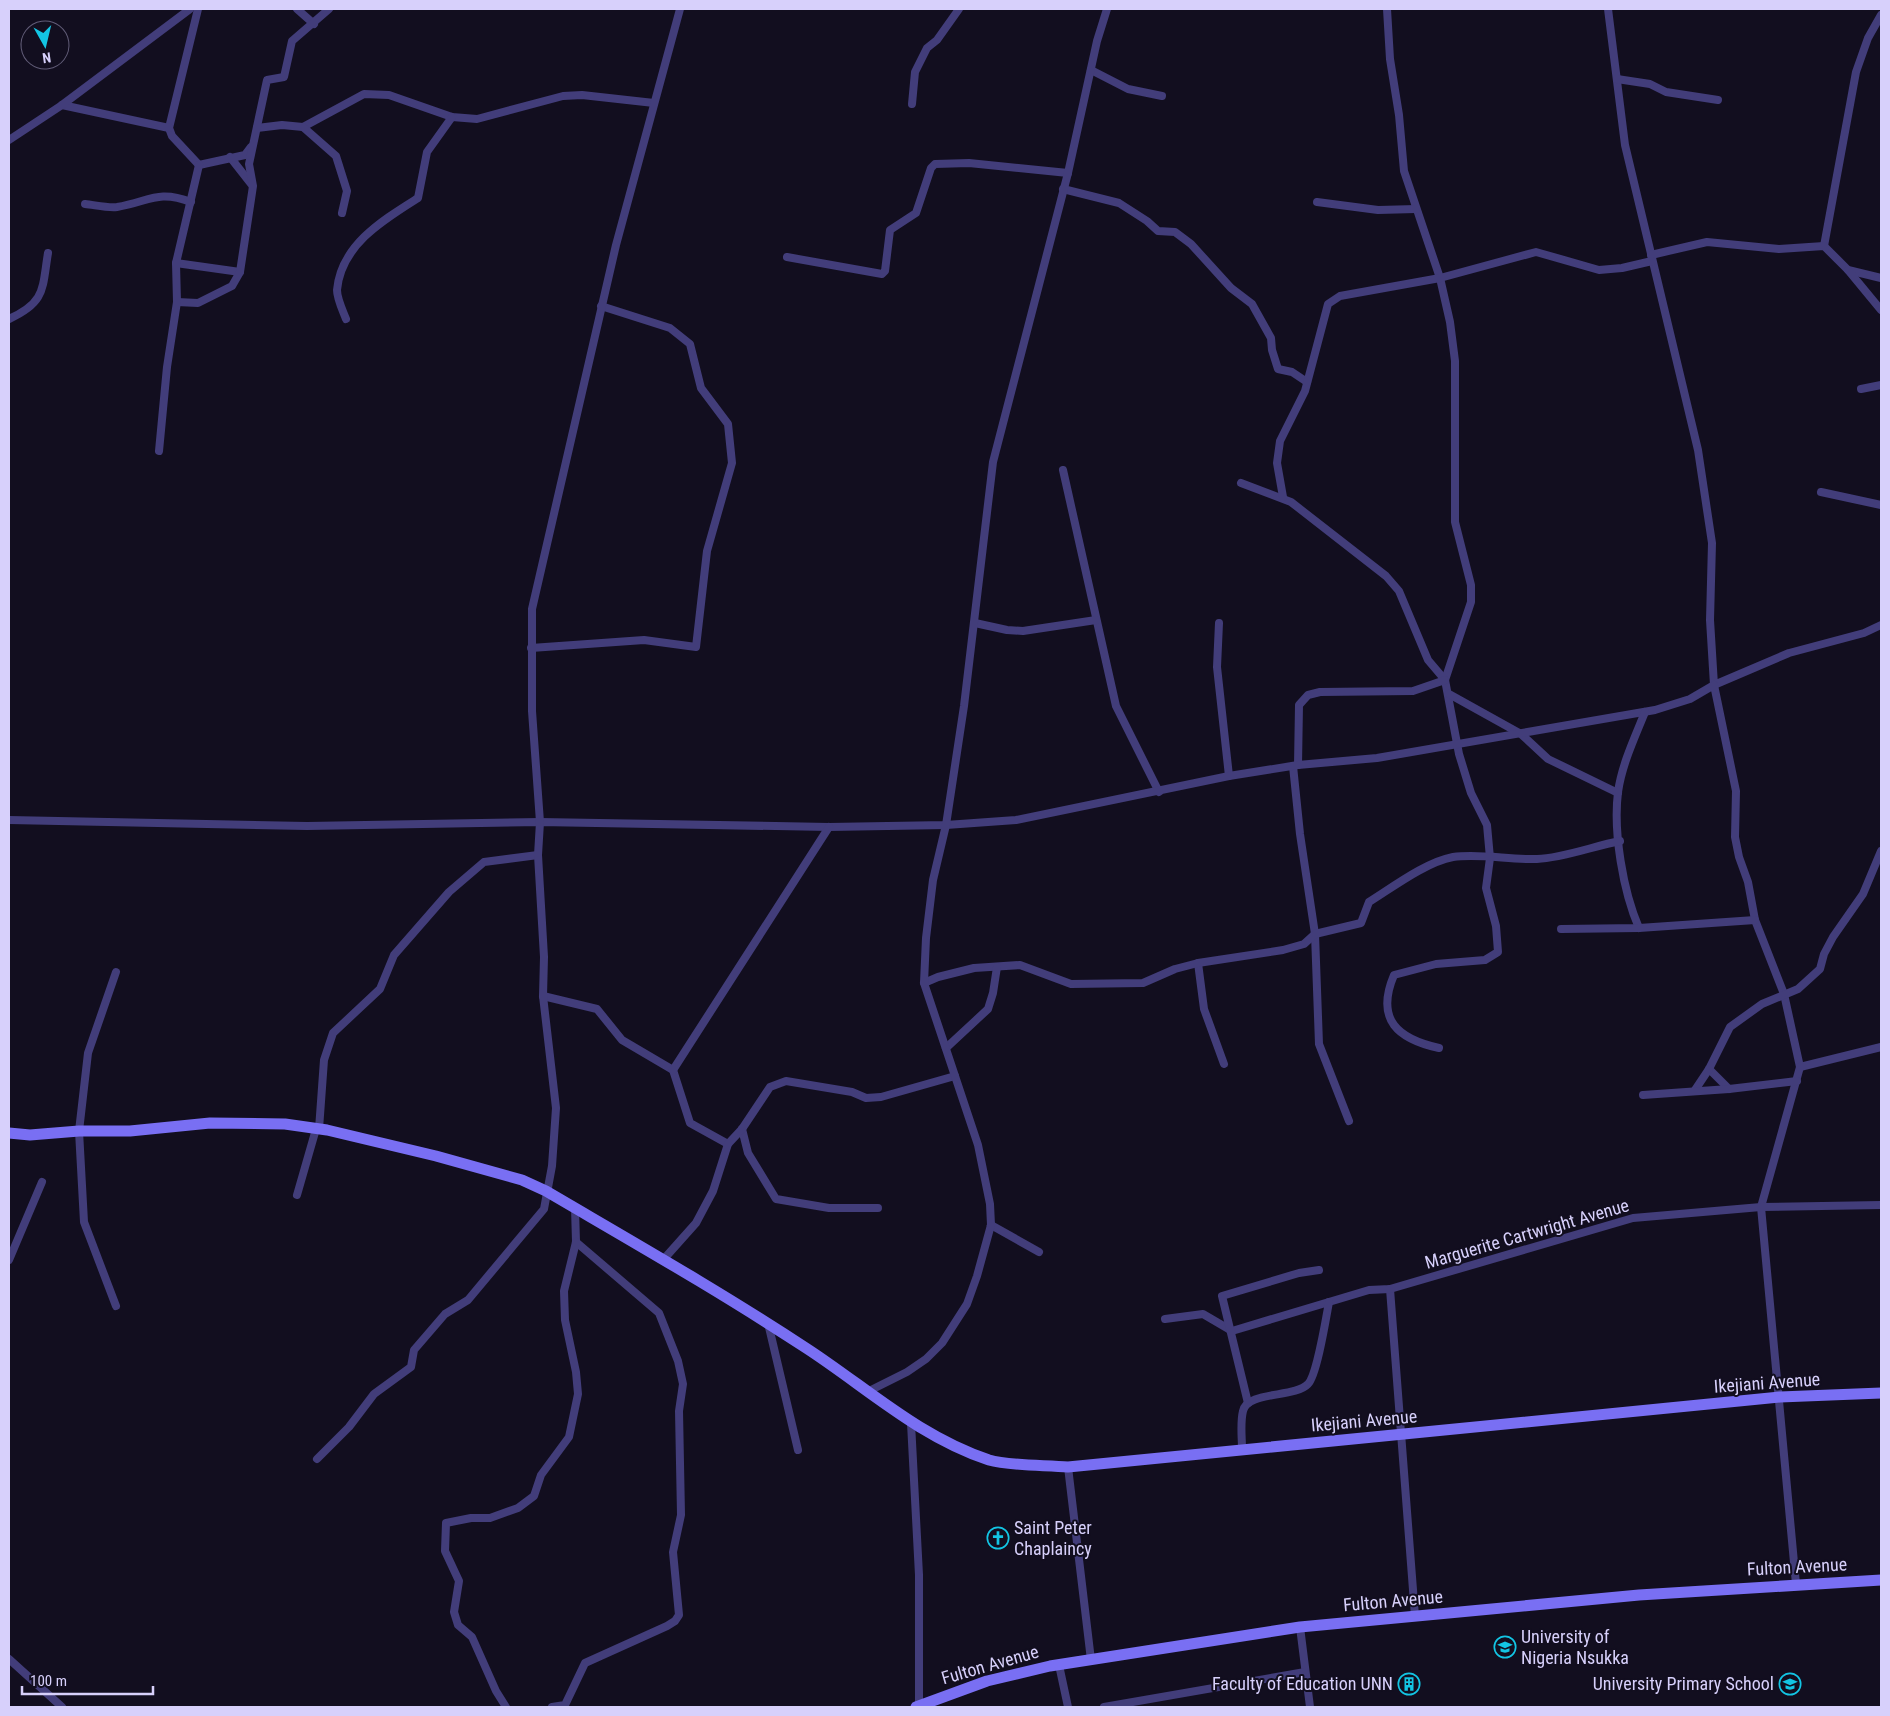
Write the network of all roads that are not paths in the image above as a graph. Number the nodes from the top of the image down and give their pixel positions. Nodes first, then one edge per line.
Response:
1 (190, 9) edge
2 (198, 9) edge
3 (297, 9) edge
4 (329, 9) edge
5 (680, 9) edge
6 (959, 9) edge
7 (1107, 9) edge
8 (1387, 9) edge
9 (1608, 9) edge
10 (1881, 15) edge
11 (314, 24) junction
12 (1091, 70) junction
13 (1617, 79) junction
14 (1162, 96) dead end
15 (1718, 100) dead end
16 (654, 103) junction
17 (912, 104) dead end
18 (62, 105) junction
19 (452, 118) junction
20 (303, 126) junction
21 (169, 128) junction
22 (257, 128) junction
23 (255, 138) junction
24 (9, 140) edge
25 (230, 157) junction
26 (199, 165) junction
27 (1068, 173) junction
28 (253, 186) junction
29 (1063, 189) junction
30 (191, 202) junction
31 (1318, 202) dead end
32 (85, 204) dead end
33 (1416, 209) junction
34 (342, 214) dead end
35 (1824, 246) junction
36 (48, 253) dead end
37 (787, 256) dead end
38 (1651, 258) junction
39 (176, 264) junction
40 (1848, 270) junction
41 (240, 272) junction
42 (1440, 278) junction
43 (1881, 278) edge
44 (177, 302) junction
45 (601, 306) junction
46 (1881, 310) edge
47 (9, 319) edge
48 (346, 319) dead end
49 (1307, 382) junction
50 (1881, 385) edge
51 (1861, 389) dead end
52 (159, 450) dead end
53 (1063, 470) dead end
54 (1241, 483) dead end
55 (1821, 492) dead end
56 (1283, 498) junction
57 (1881, 505) edge
58 (1096, 620) junction
59 (975, 623) junction
60 (1219, 623) dead end
61 (1881, 624) edge
62 (531, 648) junction
63 (1445, 680) junction
64 (1714, 685) junction
65 (1449, 694) junction
66 (1645, 712) junction
67 (1521, 734) junction
68 (1458, 744) junction
69 (1295, 765) junction
70 (1229, 776) junction
71 (1159, 792) junction
72 (1618, 793) junction
73 (9, 820) edge
74 (540, 822) junction
75 (946, 825) junction
76 (829, 827) junction
77 (1620, 841) junction
78 (1881, 851) edge
79 (538, 855) junction
80 (1490, 858) junction
81 (1755, 920) junction
82 (1639, 928) junction
83 (1561, 929) dead end
84 (1315, 934) junction
85 (1198, 964) junction
86 (997, 967) junction
87 (116, 972) dead end
88 (924, 983) junction
89 (1784, 994) junction
90 (543, 996) junction
91 (1881, 1047) edge
92 (946, 1048) junction
93 (1439, 1048) dead end
94 (1224, 1064) dead end
95 (1800, 1067) junction
96 (673, 1070) junction
97 (1710, 1070) junction
98 (955, 1076) junction
99 (1797, 1080) junction
100 (1729, 1089) junction
101 (1695, 1090) junction
102 (1643, 1095) dead end
103 (1349, 1121) dead end
104 (319, 1129) junction
105 (742, 1129) junction
106 (78, 1131) junction
107 (9, 1133) edge
108 (728, 1144) junction
109 (42, 1182) dead end
110 (546, 1191) junction
111 (297, 1195) dead end
112 (1881, 1204) edge
113 (1761, 1207) junction
114 (575, 1208) junction
115 (878, 1208) dead end
116 (991, 1225) junction
117 (576, 1242) junction
118 (1039, 1252) dead end
119 (9, 1260) edge
120 (663, 1260) junction
121 (1319, 1270) dead end
122 (1390, 1289) junction
123 (1329, 1302) junction
124 (116, 1306) dead end
125 (1165, 1319) dead end
126 (768, 1323) junction
127 (1232, 1331) junction
128 (868, 1391) junction
129 (1881, 1393) edge
130 (1780, 1397) junction
131 (1248, 1403) junction
132 (911, 1423) junction
133 (1401, 1436) junction
134 (1242, 1449) junction
135 (798, 1450) dead end
136 (317, 1459) dead end
137 (1068, 1467) junction
138 (1881, 1580) edge
139 (1796, 1584) junction
140 (1415, 1616) junction
141 (1300, 1627) junction
142 (9, 1659) edge
143 (1091, 1660) junction
144 (1059, 1665) junction
145 (1305, 1672) junction
146 (917, 1706) edge
147 (62, 1707) edge
148 (506, 1707) edge
149 (552, 1707) edge
150 (1068, 1707) edge
151 (1104, 1707) edge
152 (1310, 1707) edge

1 - 18 street
2 - 21 street
3 - 11 street
4 - 11 street
5 - 16 street
6 - 17 street
7 - 12 street
8 - 33 street
9 - 13 street
10 - 35 street
11 - 22 street
12 - 14 street
12 - 27 street
13 - 15 street
13 - 38 street
16 - 19 street
16 - 45 street
18 - 21 street
18 - 24 street
19 - 20 street
19 - 48 street
20 - 22 street
20 - 34 street
21 - 26 street
22 - 23 street
23 - 25 street
23 - 28 street
25 - 26 street
25 - 28 street
26 - 30 street
27 - 29 street
27 - 37 street
28 - 41 street
29 - 49 street
29 - 59 street
30 - 32 street
30 - 39 street
31 - 33 street
33 - 42 street
35 - 38 street
35 - 40 street
36 - 47 street
38 - 42 street
38 - 64 street
39 - 41 street
39 - 44 street
40 - 43 street
40 - 46 street
41 - 44 street
42 - 49 street
42 - 63 street
44 - 52 street
45 - 62 street
45 - 62 street
49 - 56 street
50 - 51 street
53 - 58 street
54 - 56 street
55 - 57 street
56 - 63 street
58 - 59 street
58 - 71 street
59 - 75 street
60 - 70 street
61 - 64 street
62 - 74 street
63 - 65 street
63 - 69 street
64 - 66 street
64 - 81 street
65 - 67 street
65 - 68 street
66 - 67 street
66 - 72 street
67 - 68 street
67 - 72 street
68 - 69 street
68 - 80 street
69 - 70 street
69 - 84 street
70 - 71 street
71 - 75 street
72 - 77 street
73 - 74 street
74 - 76 street
74 - 79 street
75 - 76 street
75 - 88 street
76 - 96 street
77 - 80 street
77 - 82 street
78 - 89 street
79 - 90 street
79 - 104 street
80 - 84 street
80 - 93 street
81 - 82 street
81 - 89 street
82 - 83 street
84 - 85 street
84 - 103 street
85 - 86 street
85 - 94 street
86 - 88 street
86 - 92 street
87 - 106 street
88 - 92 street
89 - 95 street
89 - 97 street
90 - 96 street
90 - 110 street
91 - 95 street
92 - 98 street
95 - 99 street
96 - 108 street
97 - 100 street
97 - 101 street
98 - 105 street
98 - 116 street
99 - 100 street
99 - 113 street
100 - 101 street
101 - 102 street
104 - 106 street, Ikejiani Avenue
104 - 110 street, Ikejiani Avenue
104 - 111 street
105 - 108 street
105 - 115 street
106 - 107 street, Ikejiani Avenue
106 - 124 street
108 - 120 street
109 - 119 street
110 - 114 street, Ikejiani Avenue
110 - 136 street
112 - 113 street, Marguerite Cartwright Avenue
113 - 122 street, Marguerite Cartwright Avenue
113 - 130 street
114 - 117 street
114 - 120 street, Ikejiani Avenue
116 - 118 street
116 - 128 street
117 - 148 street
117 - 149 street
120 - 126 street, Ikejiani Avenue
121 - 127 street
122 - 123 street, Marguerite Cartwright Avenue
122 - 133 street
123 - 127 street, Marguerite Cartwright Avenue
123 - 131 street
125 - 127 street
126 - 128 street, Ikejiani Avenue
126 - 135 street
127 - 131 street
128 - 132 street, Ikejiani Avenue
129 - 130 street, Ikejiani Avenue
130 - 133 street, Ikejiani Avenue
130 - 139 street
131 - 134 street
132 - 137 street, Ikejiani Avenue
132 - 146 street
133 - 134 street, Ikejiani Avenue
133 - 140 street
134 - 137 street, Ikejiani Avenue
137 - 143 street
138 - 139 street, Fulton Avenue
139 - 140 street, Fulton Avenue
140 - 141 street, Fulton Avenue
141 - 143 street, Fulton Avenue
141 - 145 street
142 - 147 street
143 - 144 street, Fulton Avenue
144 - 146 street, Fulton Avenue
144 - 150 street
145 - 151 street
145 - 152 street

